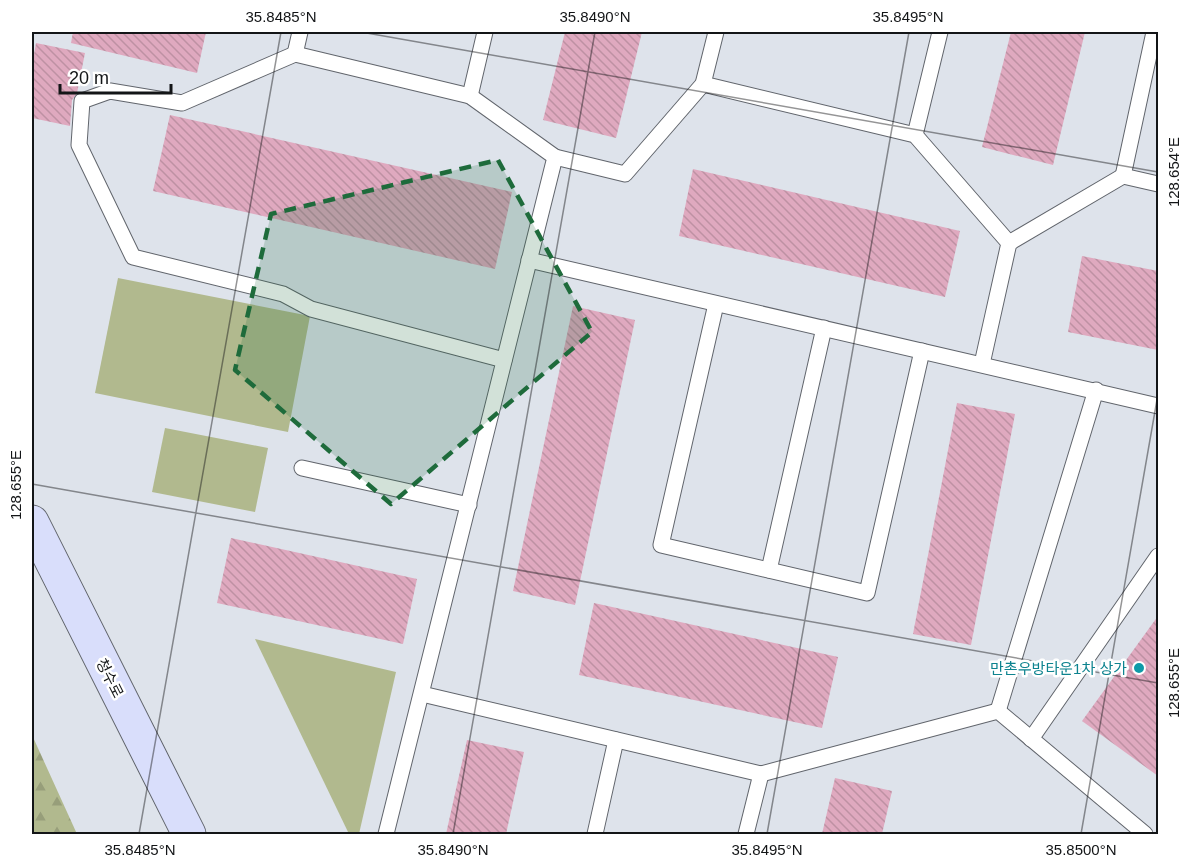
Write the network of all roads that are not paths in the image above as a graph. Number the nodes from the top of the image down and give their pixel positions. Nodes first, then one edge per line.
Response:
1 (300, 32) edge
2 (485, 32) edge
3 (716, 32) edge
4 (940, 32) edge
5 (1154, 32) edge
6 (295, 54) junction
7 (704, 84) junction
8 (470, 96) junction
9 (915, 135) junction
10 (555, 157) junction
11 (1123, 176) junction
12 (1158, 184) edge
13 (1009, 243) junction
14 (529, 260) junction
15 (716, 304) junction
16 (824, 328) junction
17 (922, 351) junction
18 (504, 360) junction
19 (982, 364) junction
20 (1096, 390) junction
21 (1158, 406) edge
22 (302, 468) dead end
23 (469, 505) junction
24 (32, 522) edge
25 (1158, 556) edge
26 (769, 570) junction
27 (422, 693) junction
28 (998, 711) junction
29 (1031, 739) junction
30 (616, 740) junction
31 (761, 774) junction
32 (189, 834) edge
33 (386, 834) edge
34 (595, 834) edge
35 (746, 834) edge
36 (1145, 834) edge

1 - 6 lane
2 - 8 lane
3 - 7 lane
4 - 9 lane
5 - 11 lane
6 - 8 lane
6 - 18 lane
7 - 9 lane
7 - 10 lane
8 - 10 lane
9 - 13 lane
10 - 14 lane
11 - 12 lane
11 - 13 lane
13 - 19 lane
14 - 15 lane
14 - 18 lane
15 - 16 lane
15 - 26 lane
16 - 17 lane
16 - 26 lane
17 - 19 lane
17 - 26 lane
18 - 23 lane
19 - 20 lane
20 - 21 lane
20 - 28 lane
22 - 23 lane
23 - 27 lane
24 - 32 main road, 청수로
25 - 29 lane
27 - 30 lane
27 - 33 lane
28 - 29 lane
28 - 31 lane
29 - 36 lane
30 - 31 lane
30 - 34 lane
31 - 35 lane

